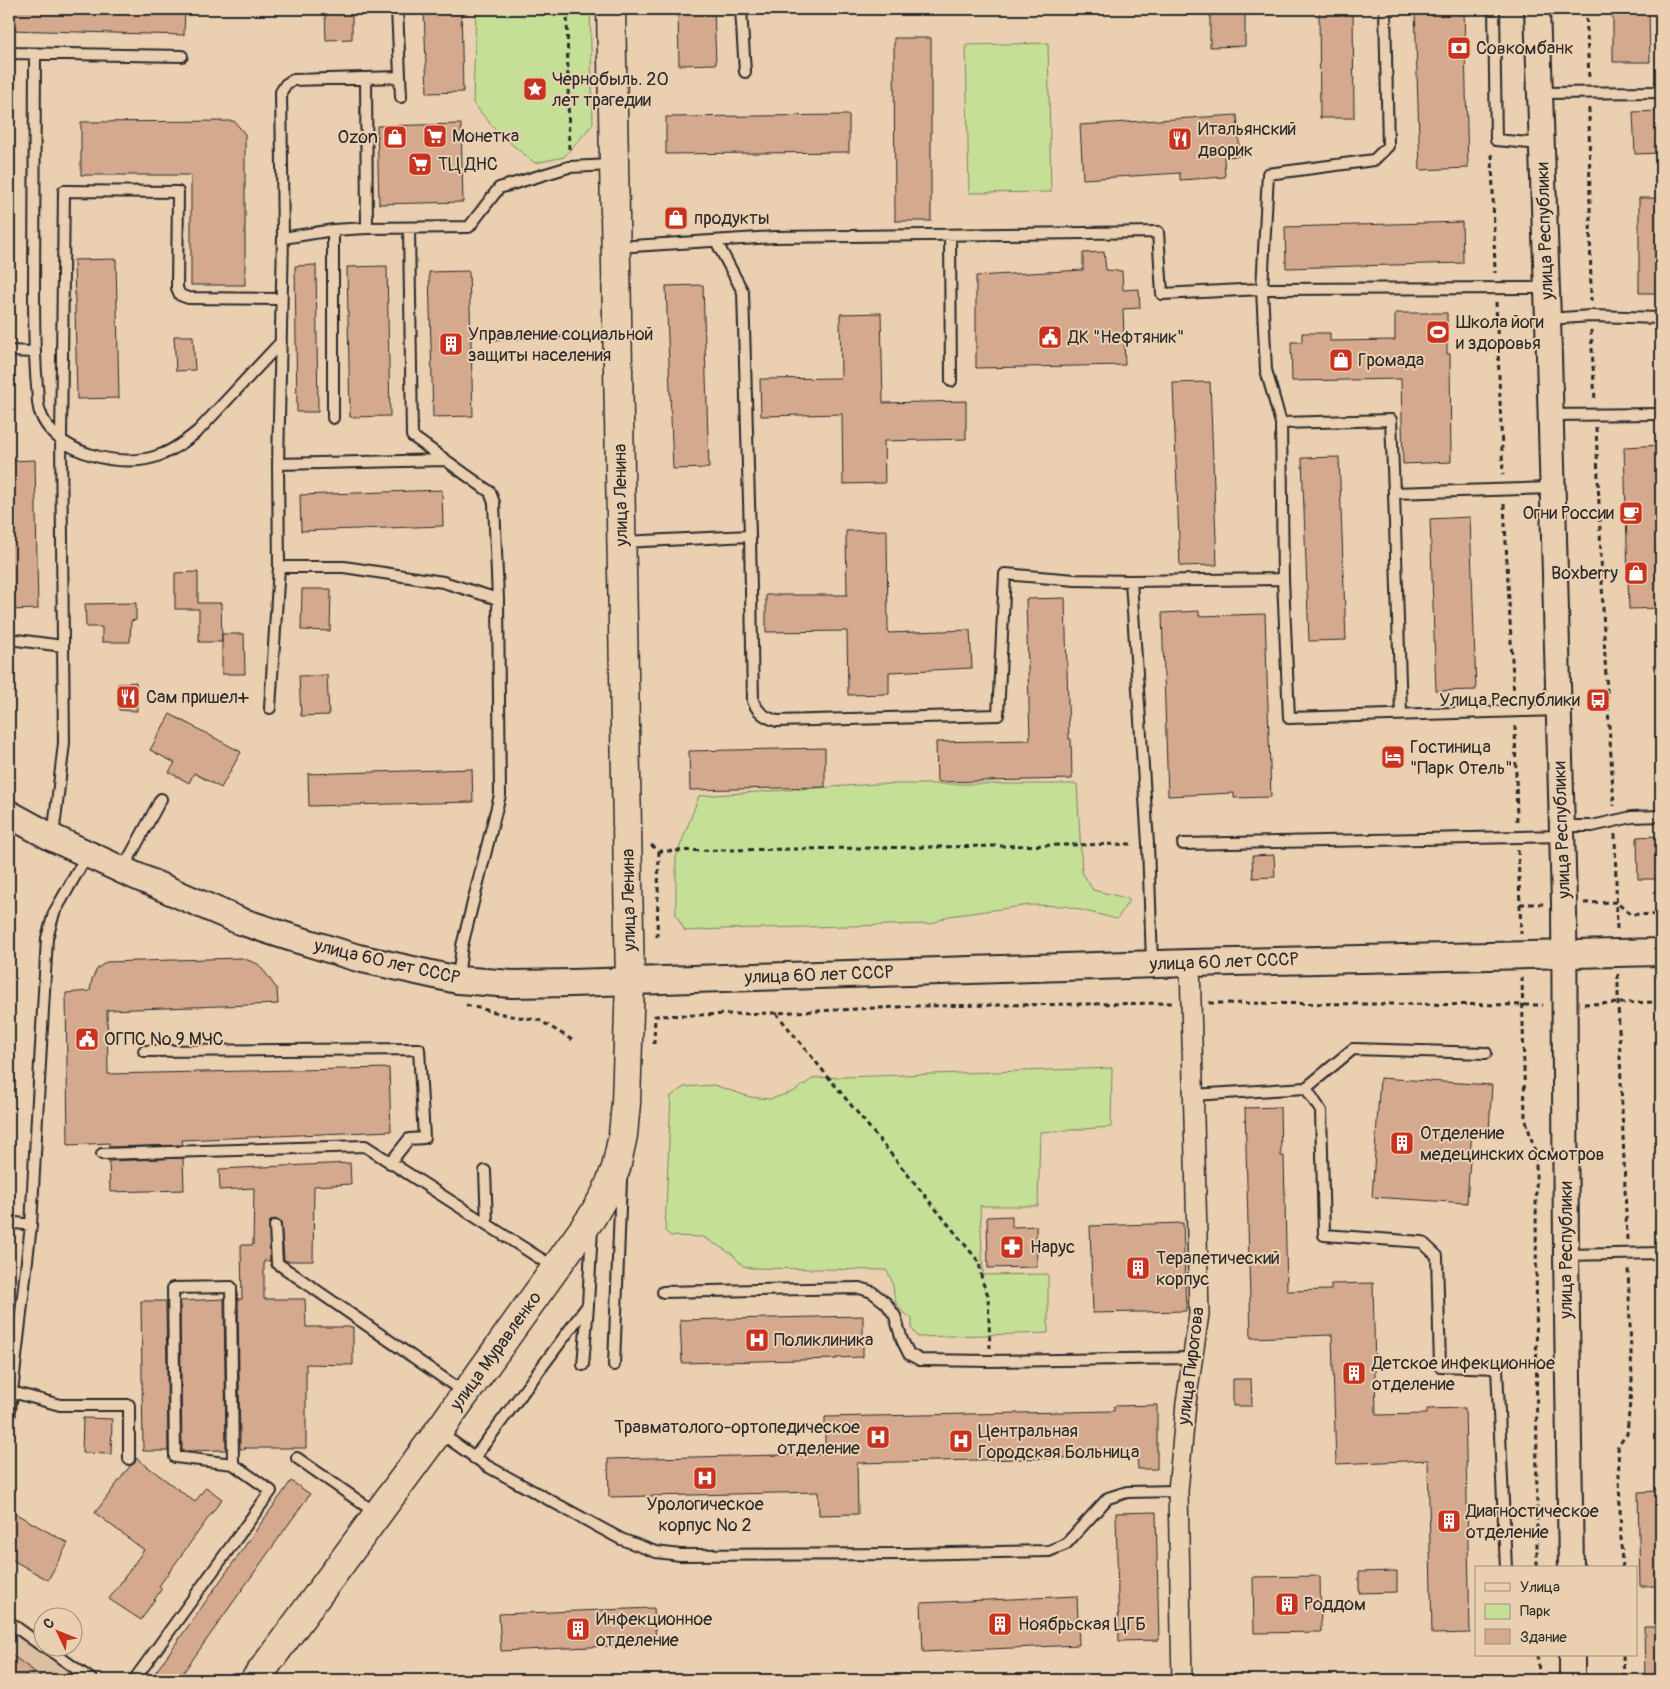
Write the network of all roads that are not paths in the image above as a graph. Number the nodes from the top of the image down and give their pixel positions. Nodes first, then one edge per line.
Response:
1 (397, 9) edge
2 (611, 9) edge
3 (741, 9) edge
4 (1385, 9) edge
5 (1494, 9) edge
6 (1538, 9) edge
7 (9, 53) edge
8 (35, 54) junction
9 (182, 56) dead end
10 (746, 72) dead end
11 (400, 77) junction
12 (366, 78) junction
13 (1661, 92) edge
14 (1540, 93) junction
15 (401, 97) dead end
16 (1542, 144) junction
17 (613, 165) junction
18 (367, 228) junction
19 (409, 228) junction
20 (332, 230) junction
21 (950, 235) junction
22 (282, 238) junction
23 (716, 241) junction
24 (617, 247) junction
25 (1546, 288) junction
26 (1262, 289) junction
27 (281, 299) junction
28 (1661, 318) edge
29 (1548, 319) junction
30 (281, 342) junction
31 (9, 351) edge
32 (34, 352) junction
33 (951, 381) dead end
34 (1661, 414) edge
35 (1550, 416) junction
36 (333, 418) dead end
37 (1281, 423) junction
38 (61, 440) junction
39 (445, 460) junction
40 (278, 464) junction
41 (1552, 488) junction
42 (1394, 493) junction
43 (750, 536) junction
44 (622, 542) junction
45 (278, 567) junction
46 (1283, 579) junction
47 (1132, 581) junction
48 (498, 599) junction
49 (9, 639) edge
50 (64, 646) junction
51 (270, 708) dead end
52 (1559, 710) junction
53 (1401, 714) junction
54 (162, 799) dead end
55 (9, 814) edge
56 (1661, 816) edge
57 (1563, 831) junction
58 (53, 838) junction
59 (1183, 844) dead end
60 (87, 854) junction
61 (122, 870) junction
62 (1661, 952) edge
63 (1565, 953) junction
64 (1190, 963) junction
65 (1152, 964) junction
66 (458, 980) junction
67 (630, 981) junction
68 (144, 1051) dead end
69 (1486, 1053) dead end
70 (1306, 1088) junction
71 (1192, 1095) junction
72 (623, 1135) junction
73 (102, 1154) dead end
74 (390, 1163) junction
75 (485, 1171) dead end
76 (592, 1217) junction
77 (9, 1222) edge
78 (30, 1224) junction
79 (487, 1224) junction
80 (275, 1226) dead end
81 (1661, 1253) edge
82 (1566, 1255) junction
83 (556, 1268) junction
84 (663, 1292) dead end
85 (588, 1305) junction
86 (1192, 1358) junction
87 (583, 1365) dead end
88 (614, 1365) dead end
89 (12, 1392) junction
90 (466, 1394) junction
91 (9, 1418) edge
92 (438, 1432) junction
93 (297, 1458) dead end
94 (474, 1458) junction
95 (129, 1459) dead end
96 (233, 1464) junction
97 (1178, 1491) junction
98 (377, 1514) junction
99 (1506, 1566) edge
100 (1571, 1566) edge
101 (9, 1622) edge
102 (32, 1638) edge
103 (57, 1656) edge
104 (1572, 1656) edge
105 (92, 1680) edge
106 (134, 1680) edge
107 (255, 1680) edge
108 (1182, 1680) edge
109 (1572, 1680) edge

1 - 11 lane
2 - 17 main road, улица Ленина
3 - 10 lane
4 - 26 lane
5 - 16 lane
6 - 14 street, улица Республики
7 - 8 lane
8 - 9 lane
8 - 32 lane
11 - 12 lane
11 - 15 lane
12 - 18 lane
12 - 22 lane
13 - 14 lane
14 - 16 street, улица Республики
16 - 25 street, улица Республики
17 - 19 lane
17 - 24 main road, улица Ленина
18 - 19 lane
18 - 20 lane
19 - 39 lane
20 - 22 lane
20 - 36 lane
21 - 23 lane
21 - 26 lane
21 - 33 lane
22 - 27 lane
23 - 24 lane
23 - 43 lane
24 - 44 main road, улица Ленина
25 - 26 lane
25 - 29 street, улица Республики
26 - 37 lane
27 - 30 lane
27 - 38 lane
28 - 29 lane
29 - 35 street, улица Республики
30 - 38 lane
30 - 40 lane
31 - 32 lane
32 - 38 lane
34 - 35 lane
35 - 41 street, улица Республики
37 - 42 lane
37 - 46 lane
38 - 50 lane
39 - 40 lane
39 - 48 lane
40 - 45 lane
41 - 42 lane
41 - 52 street, улица Республики
42 - 53 lane
43 - 44 lane
43 - 47 lane
44 - 67 main road, улица Ленина
45 - 48 lane
45 - 51 lane
46 - 47 lane
46 - 53 lane
47 - 65 lane
48 - 66 lane
49 - 50 lane
50 - 58 lane
52 - 53 lane
52 - 57 street, улица Республики
54 - 61 lane
55 - 58 main road, улица 60 лет СССР
56 - 57 lane
57 - 59 lane
57 - 63 street, улица Республики
58 - 60 main road, улица 60 лет СССР
60 - 61 main road, улица 60 лет СССР
60 - 78 lane
61 - 66 main road, улица 60 лет СССР
62 - 63 main road, улица 60 лет СССР
63 - 64 main road, улица 60 лет СССР
63 - 82 street, улица Республики
64 - 65 main road, улица 60 лет СССР
64 - 71 street, улица Пирогова
65 - 67 main road, улица 60 лет СССР
66 - 67 main road, улица 60 лет СССР
67 - 72 main road, улица Муравленко
68 - 74 lane
69 - 70 lane
70 - 71 lane
70 - 99 lane
71 - 86 street, улица Пирогова
72 - 76 main road, улица Муравленко
72 - 88 lane
73 - 74 lane
74 - 79 lane
75 - 79 lane
76 - 83 main road, улица Муравленко
76 - 85 lane
77 - 78 lane
78 - 89 lane
79 - 83 lane
80 - 90 lane
81 - 82 lane
82 - 100 street, улица Республики
83 - 90 main road, улица Муравленко
84 - 86 lane
85 - 87 lane
85 - 94 lane
86 - 97 street, улица Пирогова
89 - 91 lane
89 - 95 lane
90 - 92 main road, улица Муравленко
92 - 94 lane
92 - 98 main road, улица Муравленко
93 - 98 lane
94 - 97 lane
96 - 96 lane
96 - 106 lane
97 - 108 street, улица Пирогова
98 - 107 main road, улица Муравленко
101 - 102 lane
103 - 105 lane
104 - 109 street

